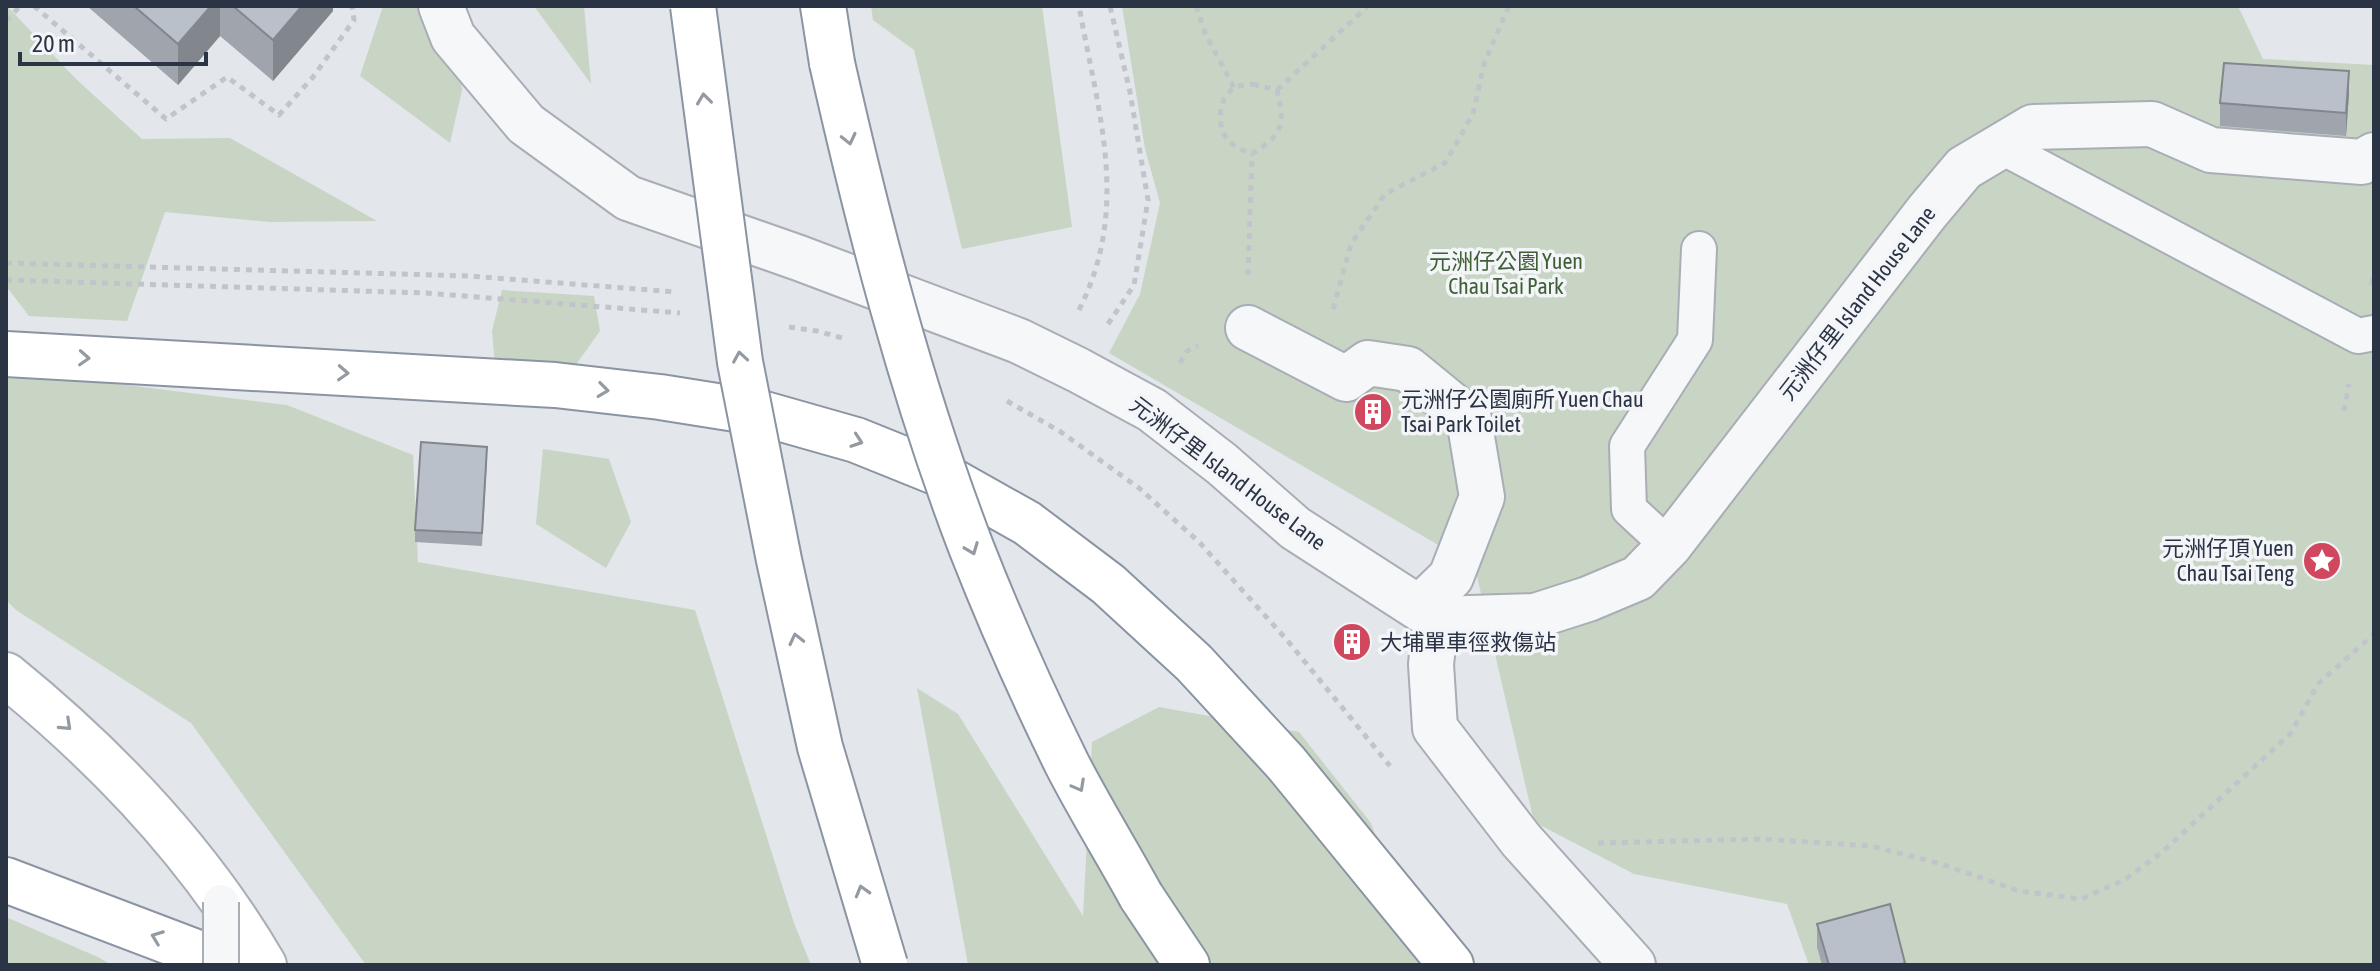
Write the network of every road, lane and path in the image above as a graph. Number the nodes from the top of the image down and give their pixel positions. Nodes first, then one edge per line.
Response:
1 (20, 6) edge
2 (34, 6) edge
3 (352, 6) edge
4 (441, 6) edge
5 (693, 6) edge
6 (823, 6) edge
7 (1079, 6) edge
8 (1110, 6) edge
9 (1196, 6) edge
10 (1368, 6) edge
11 (1509, 6) edge
12 (6, 21) edge
13 (1234, 88) junction
14 (1277, 90) junction
15 (2002, 147) junction
16 (2374, 155) edge
17 (1699, 249) dead end
18 (6, 263) edge
19 (469, 276) dead end
20 (6, 280) edge
21 (637, 308) dead end
22 (1075, 317) dead end
23 (1108, 324) dead end
24 (1248, 328) dead end
25 (2374, 333) edge
26 (6, 354) edge
27 (1297, 354) junction
28 (1025, 412) dead end
29 (1669, 546) junction
30 (1428, 613) junction
31 (2374, 634) edge
32 (6, 675) edge
33 (1380, 754) dead end
34 (1521, 840) junction
35 (6, 880) edge
36 (221, 902) junction
37 (221, 965) edge
38 (230, 965) edge
39 (264, 965) edge
40 (885, 965) edge
41 (1187, 965) edge
42 (1451, 965) edge
43 (1633, 965) edge

1 - 12 path
2 - 3 path
4 - 30 street, 元洲仔里 Island House Lane
40 -> 5 main road, bridge
6 -> 41 main road, bridge
7 - 22 path
8 - 23 path
9 - 13 path
10 - 14 path
11 - 27 path
13 - 14 path
13 - 14 path
15 - 16 street, 元洲仔里 Island House Lane
15 - 25 lane
15 - 29 street, 元洲仔里 Island House Lane
17 - 29 lane
18 - 19 path
20 - 21 path
24 - 27 street
26 -> 42 main road
27 - 30 street
28 - 33 path
29 - 30 street, 元洲仔里 Island House Lane
30 - 34 street
31 - 34 path
32 -> 36 main road
34 - 43 street
38 -> 35 main road
36 - 37 lane, bridge
36 - 39 main road

